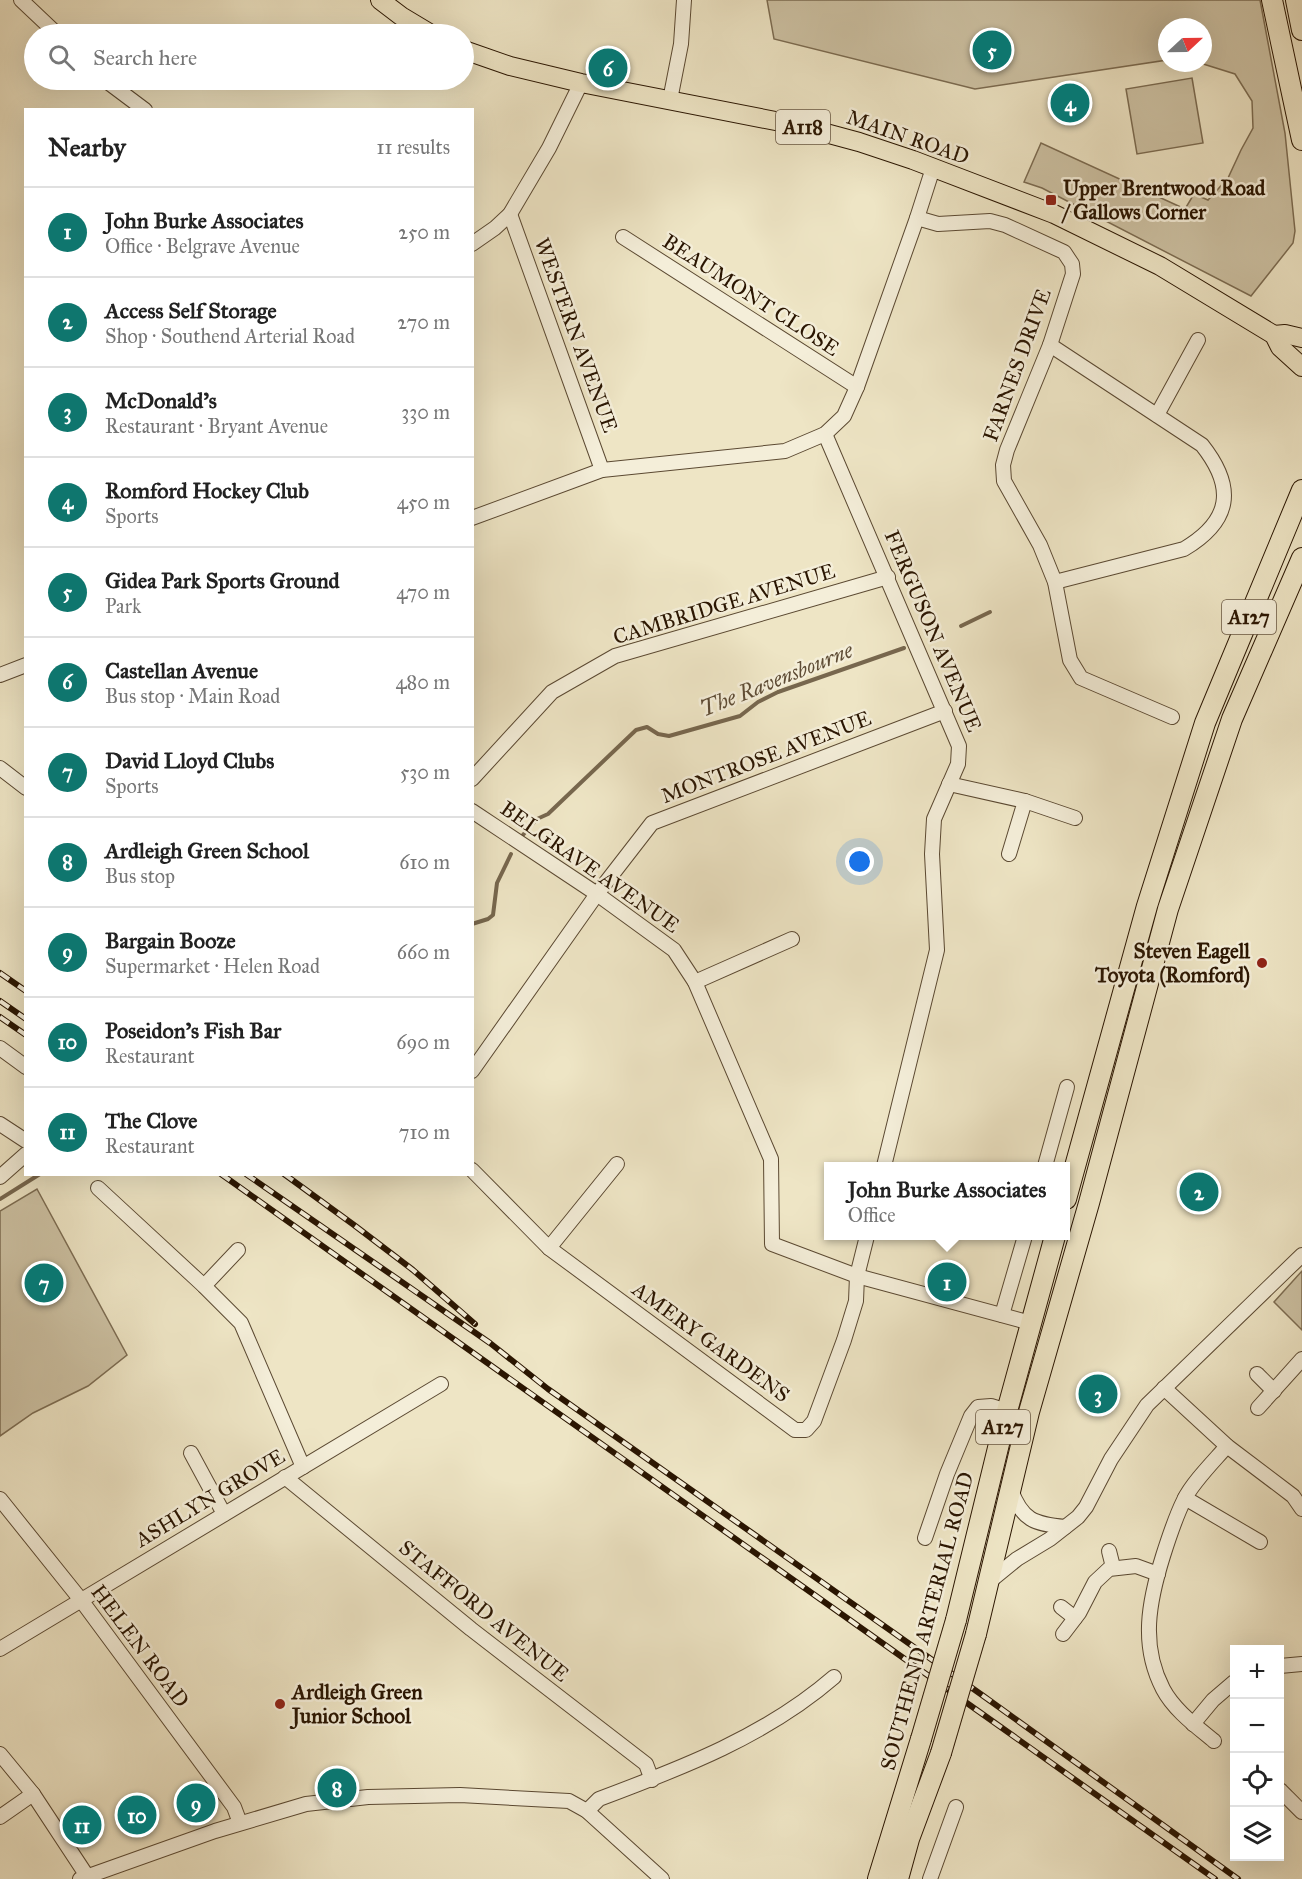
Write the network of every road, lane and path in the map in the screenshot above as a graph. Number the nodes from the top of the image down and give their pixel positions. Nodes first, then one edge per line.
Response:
1 (21, 0) edge
2 (381, 0) edge
3 (684, 0) edge
4 (1272, 0) edge
5 (46, 24) edge
6 (414, 24) edge
7 (1282, 50) junction
8 (474, 53) edge
9 (581, 83) junction
10 (118, 90) edge
11 (670, 100) junction
12 (1302, 106) edge
13 (142, 108) edge
14 (1302, 140) edge
15 (933, 168) junction
16 (510, 214) junction
17 (917, 218) junction
18 (623, 237) dead end
19 (474, 243) edge
20 (1274, 335) junction
21 (1302, 338) edge
22 (1198, 340) dead end
23 (1050, 345) junction
24 (1302, 367) edge
25 (857, 387) junction
26 (1157, 415) junction
27 (825, 434) junction
28 (602, 470) junction
29 (1302, 490) edge
30 (1302, 516) edge
31 (474, 517) edge
32 (1302, 558) edge
33 (888, 577) junction
34 (1055, 582) junction
35 (1274, 585) junction
36 (24, 666) edge
37 (0, 675) edge
38 (945, 711) junction
39 (1172, 717) dead end
40 (1232, 719) junction
41 (1205, 723) junction
42 (0, 768) edge
43 (474, 777) edge
44 (950, 784) junction
45 (24, 786) edge
46 (1024, 801) junction
47 (474, 813) edge
48 (1075, 818) dead end
49 (1009, 854) dead end
50 (597, 894) junction
51 (792, 939) dead end
52 (695, 982) junction
53 (0, 1048) edge
54 (24, 1066) edge
55 (474, 1068) edge
56 (1067, 1087) dead end
57 (0, 1124) edge
58 (24, 1140) edge
59 (24, 1156) edge
60 (885, 1162) edge
61 (1046, 1162) edge
62 (617, 1164) dead end
63 (474, 1172) edge
64 (0, 1177) edge
65 (1070, 1181) edge
66 (98, 1188) dead end
67 (866, 1240) edge
68 (1024, 1240) edge
69 (1055, 1240) edge
70 (549, 1248) junction
71 (238, 1250) dead end
72 (1302, 1255) edge
73 (857, 1276) junction
74 (204, 1286) junction
75 (1002, 1315) junction
76 (1031, 1323) junction
77 (1299, 1369) edge
78 (1257, 1374) dead end
79 (441, 1384) dead end
80 (1164, 1388) junction
81 (1274, 1391) junction
82 (1258, 1408) dead end
83 (1007, 1411) junction
84 (1227, 1446) junction
85 (190, 1453) dead end
86 (303, 1467) junction
87 (285, 1477) junction
88 (1011, 1490) junction
89 (1185, 1498) junction
90 (0, 1499) edge
91 (1302, 1509) edge
92 (224, 1514) junction
93 (1065, 1527) junction
94 (925, 1539) dead end
95 (1260, 1542) dead end
96 (1108, 1551) dead end
97 (1113, 1567) junction
98 (1158, 1574) junction
99 (990, 1581) junction
100 (81, 1600) junction
101 (1061, 1607) dead end
102 (1075, 1618) junction
103 (1063, 1634) dead end
104 (0, 1649) edge
105 (1302, 1664) edge
106 (1284, 1666) edge
107 (834, 1677) dead end
108 (1230, 1685) edge
109 (1193, 1724) junction
110 (1214, 1741) dead end
111 (0, 1754) edge
112 (652, 1780) junction
113 (33, 1794) junction
114 (1284, 1794) edge
115 (956, 1807) dead end
116 (587, 1811) junction
117 (1302, 1812) edge
118 (0, 1817) edge
119 (240, 1823) junction
120 (114, 1873) edge
121 (84, 1878) edge
122 (662, 1879) edge
123 (878, 1879) edge
124 (898, 1879) edge
125 (930, 1879) edge

1 - 5 street
2 - 6 main road
3 - 11 street
4 - 7 highway
7 - 12 highway
7 - 14 highway
8 - 9 main road, MAIN ROAD / A118
9 - 11 main road, MAIN ROAD / A118
9 - 16 street
10 - 13 street
11 - 15 main road, MAIN ROAD / A118
15 - 17 street
15 - 20 main road, MAIN ROAD / A118
16 - 19 street
16 - 28 street, WESTERN AVENUE
17 - 23 street, FARNES DRIVE
17 - 25 street
18 - 25 street, BEAUMONT CLOSE
20 - 21 main road, MAIN ROAD / A118
20 - 24 main road, MAIN ROAD / A118
22 - 26 street
23 - 26 street
23 - 34 street, FARNES DRIVE
25 - 27 street
26 - 34 street
27 - 28 street
27 - 33 street, FERGUSON AVENUE
28 - 31 street
29 - 41 highway, A127
30 - 35 highway, A127
32 - 40 highway, A127
33 - 38 street, FERGUSON AVENUE
33 - 43 street, CAMBRIDGE AVENUE
34 - 39 street, FARNES DRIVE
35 - 40 highway, A127
35 - 41 highway, A127
36 - 37 street
38 - 44 street, FERGUSON AVENUE
38 - 50 street, MONTROSE AVENUE
40 - 88 highway, A127
41 - 65 highway, A127
42 - 45 street
44 - 46 street
44 - 60 street, FERGUSON AVENUE
46 - 48 street
46 - 49 street
47 - 50 street, BELGRAVE AVENUE
50 - 52 street, BELGRAVE AVENUE
50 - 55 street
51 - 52 street
52 - 73 street, BELGRAVE AVENUE
53 - 54 street
56 - 61 street
57 - 58 street
59 - 64 street
62 - 70 street
63 - 70 street, AMERY GARDENS
66 - 74 street
67 - 73 street
68 - 75 street
69 - 76 highway, SOUTHEND ARTERIAL ROAD / A127
70 - 73 street, AMERY GARDENS
71 - 74 street
72 - 80 street
73 - 75 street, BELGRAVE AVENUE
74 - 86 street
75 - 76 street, BELGRAVE AVENUE
76 - 83 highway, SOUTHEND ARTERIAL ROAD / A127
77 - 81 street
78 - 81 street
79 - 86 street, ASHLYN GROVE
80 - 84 street
80 - 93 street
81 - 82 street
83 - 94 street
83 - 123 highway, SOUTHEND ARTERIAL ROAD / A127, bridge
84 - 89 street
84 - 91 street
85 - 92 street
86 - 87 street, ASHLYN GROVE
87 - 92 street, ASHLYN GROVE
87 - 112 street, STAFFORD AVENUE
88 - 93 street
88 - 99 highway, A127
89 - 95 street
89 - 98 street
90 - 100 street, HELEN ROAD
92 - 100 street, ASHLYN GROVE
93 - 99 street
96 - 97 street
97 - 98 street
97 - 102 street
98 - 109 street
99 - 124 highway, A127, bridge
100 - 104 street, ASHLYN GROVE
100 - 119 street, HELEN ROAD
101 - 102 street
102 - 103 street
105 - 106 street
107 - 112 street
108 - 109 street
109 - 110 street
111 - 113 street
112 - 116 street
113 - 118 street
113 - 121 street
114 - 117 street
115 - 125 street
116 - 119 street
116 - 122 street
119 - 120 street
120 - 121 street

